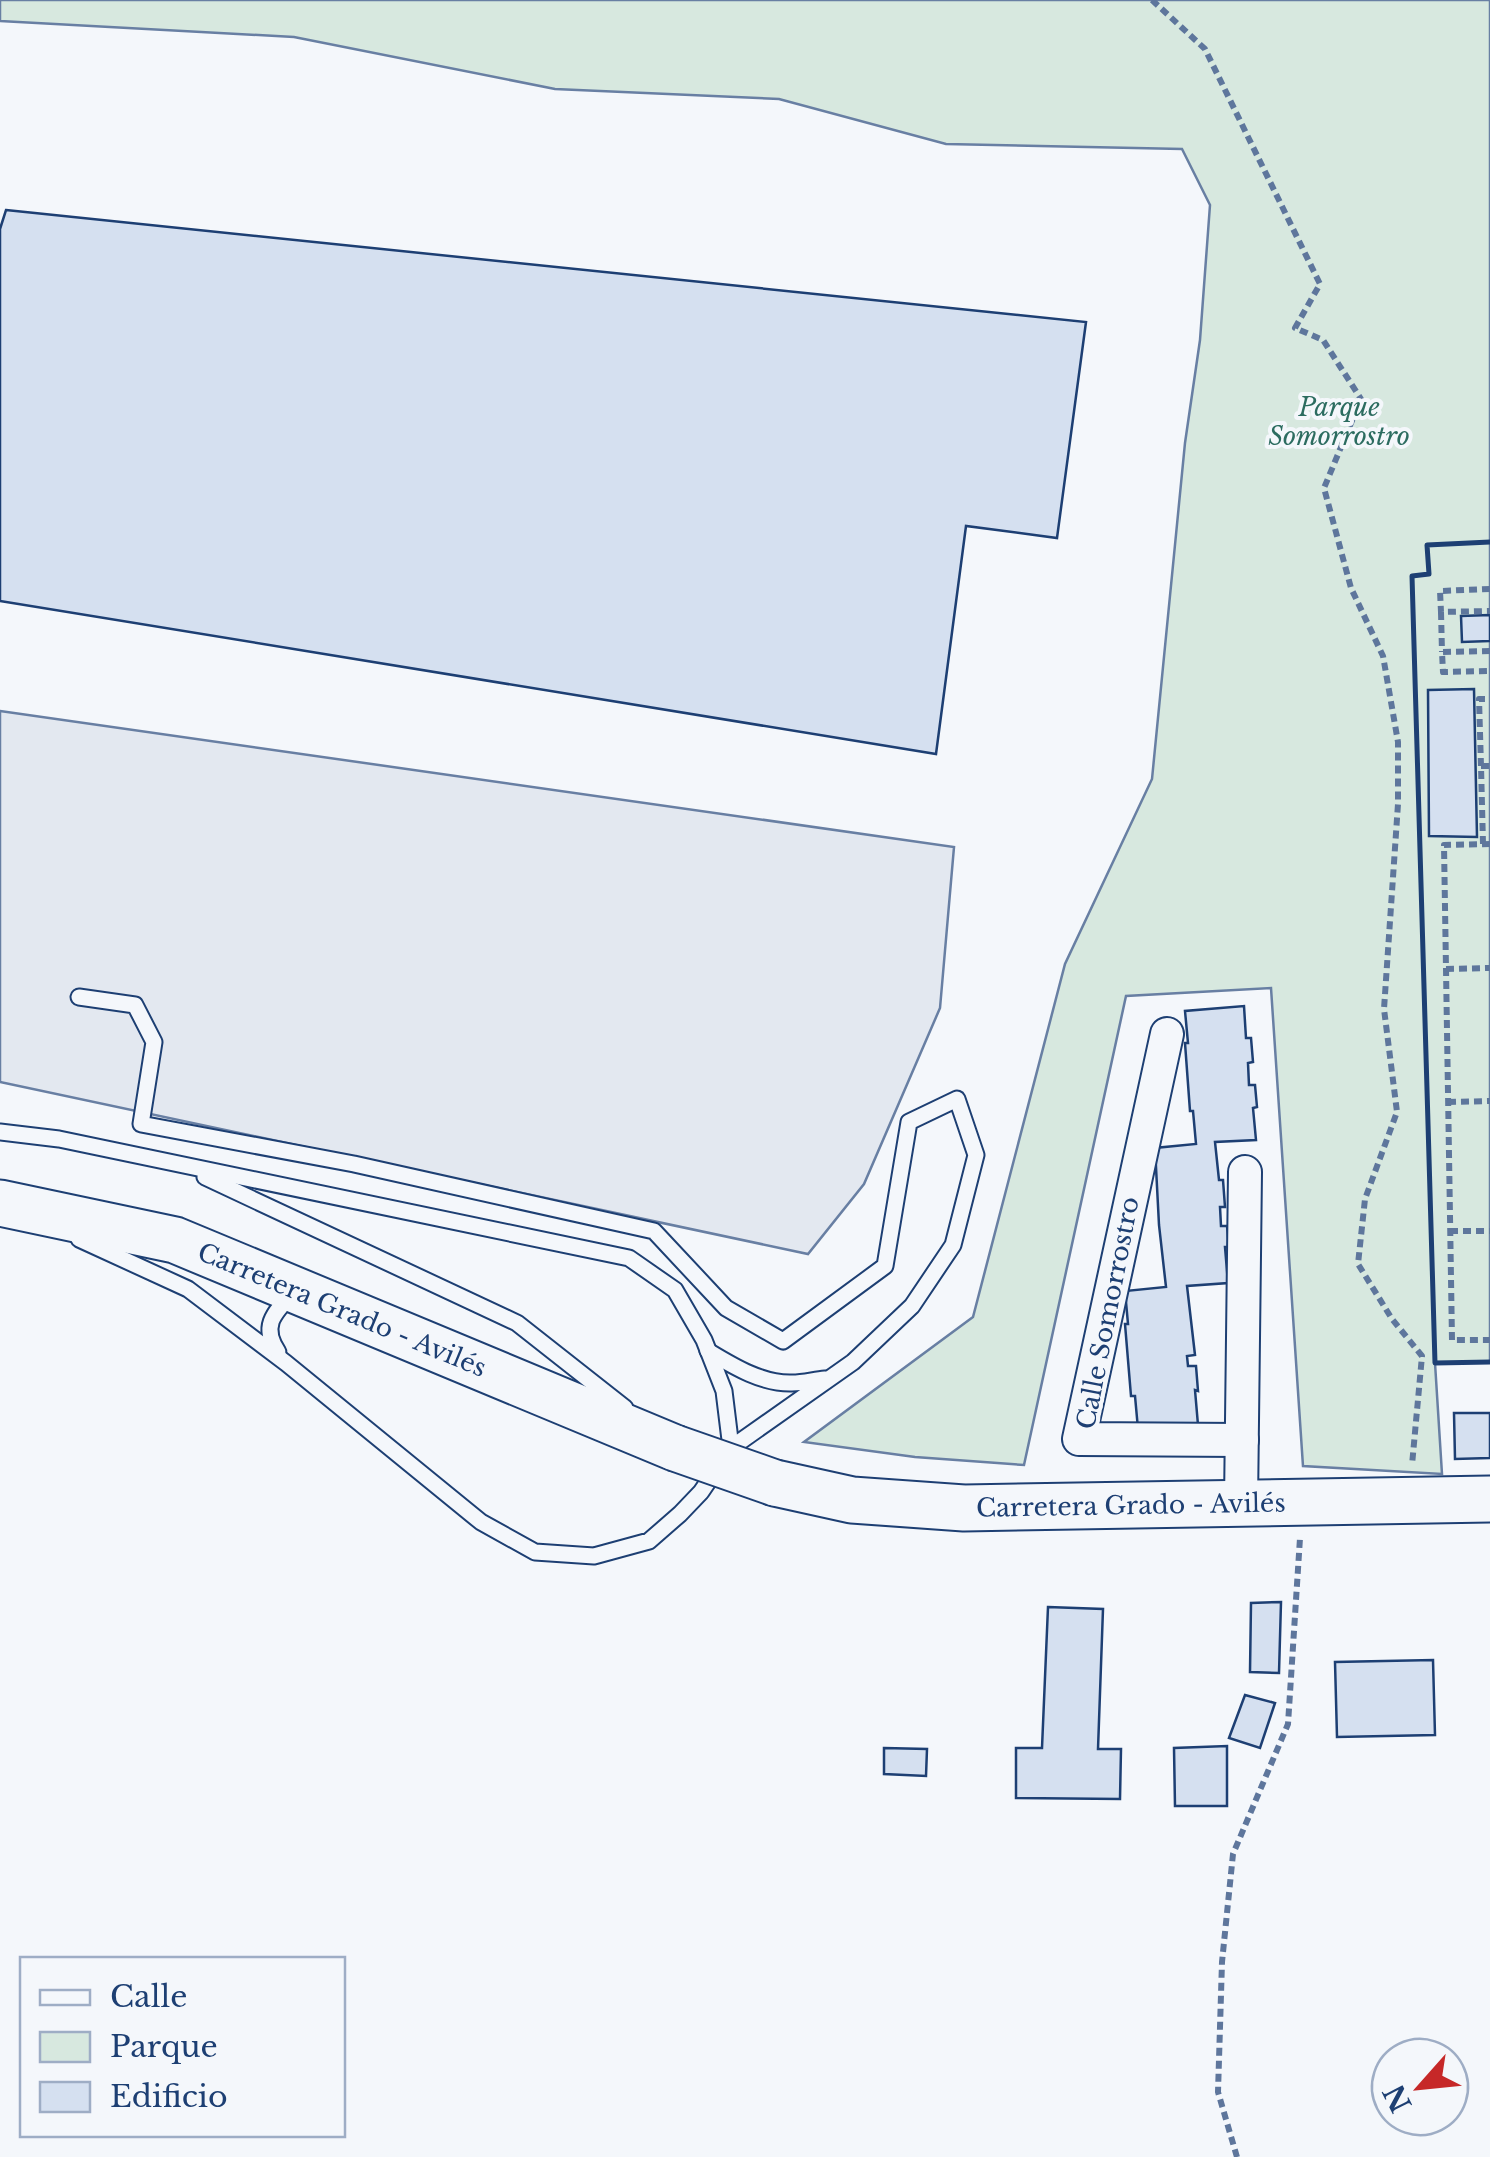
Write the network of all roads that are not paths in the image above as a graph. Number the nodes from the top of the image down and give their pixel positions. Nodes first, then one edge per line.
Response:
1 (79, 997) dead end
2 (1167, 1034) dead end
3 (0, 1132) edge
4 (184, 1167) junction
5 (1245, 1172) dead end
6 (2, 1203) edge
7 (296, 1289) junction
8 (708, 1350) junction
9 (286, 1364) junction
10 (829, 1378) junction
11 (1242, 1440) junction
12 (676, 1448) junction
13 (732, 1448) junction
14 (1490, 1499) edge
15 (1241, 1504) junction

1 - 10 lane
2 - 11 street, Calle Somorrostro
3 - 4 lane
4 - 8 lane
4 - 12 lane
5 - 11 street
6 - 7 main road, Carretera Grado - Avilés
6 - 9 lane
7 - 9 lane
7 - 12 main road, Carretera Grado - Avilés
8 - 10 lane
8 - 13 lane
9 - 13 lane
10 - 13 lane
11 - 15 street
12 - 15 main road, Carretera Grado - Avilés, bridge
14 - 15 main road, Carretera Grado - Avilés

